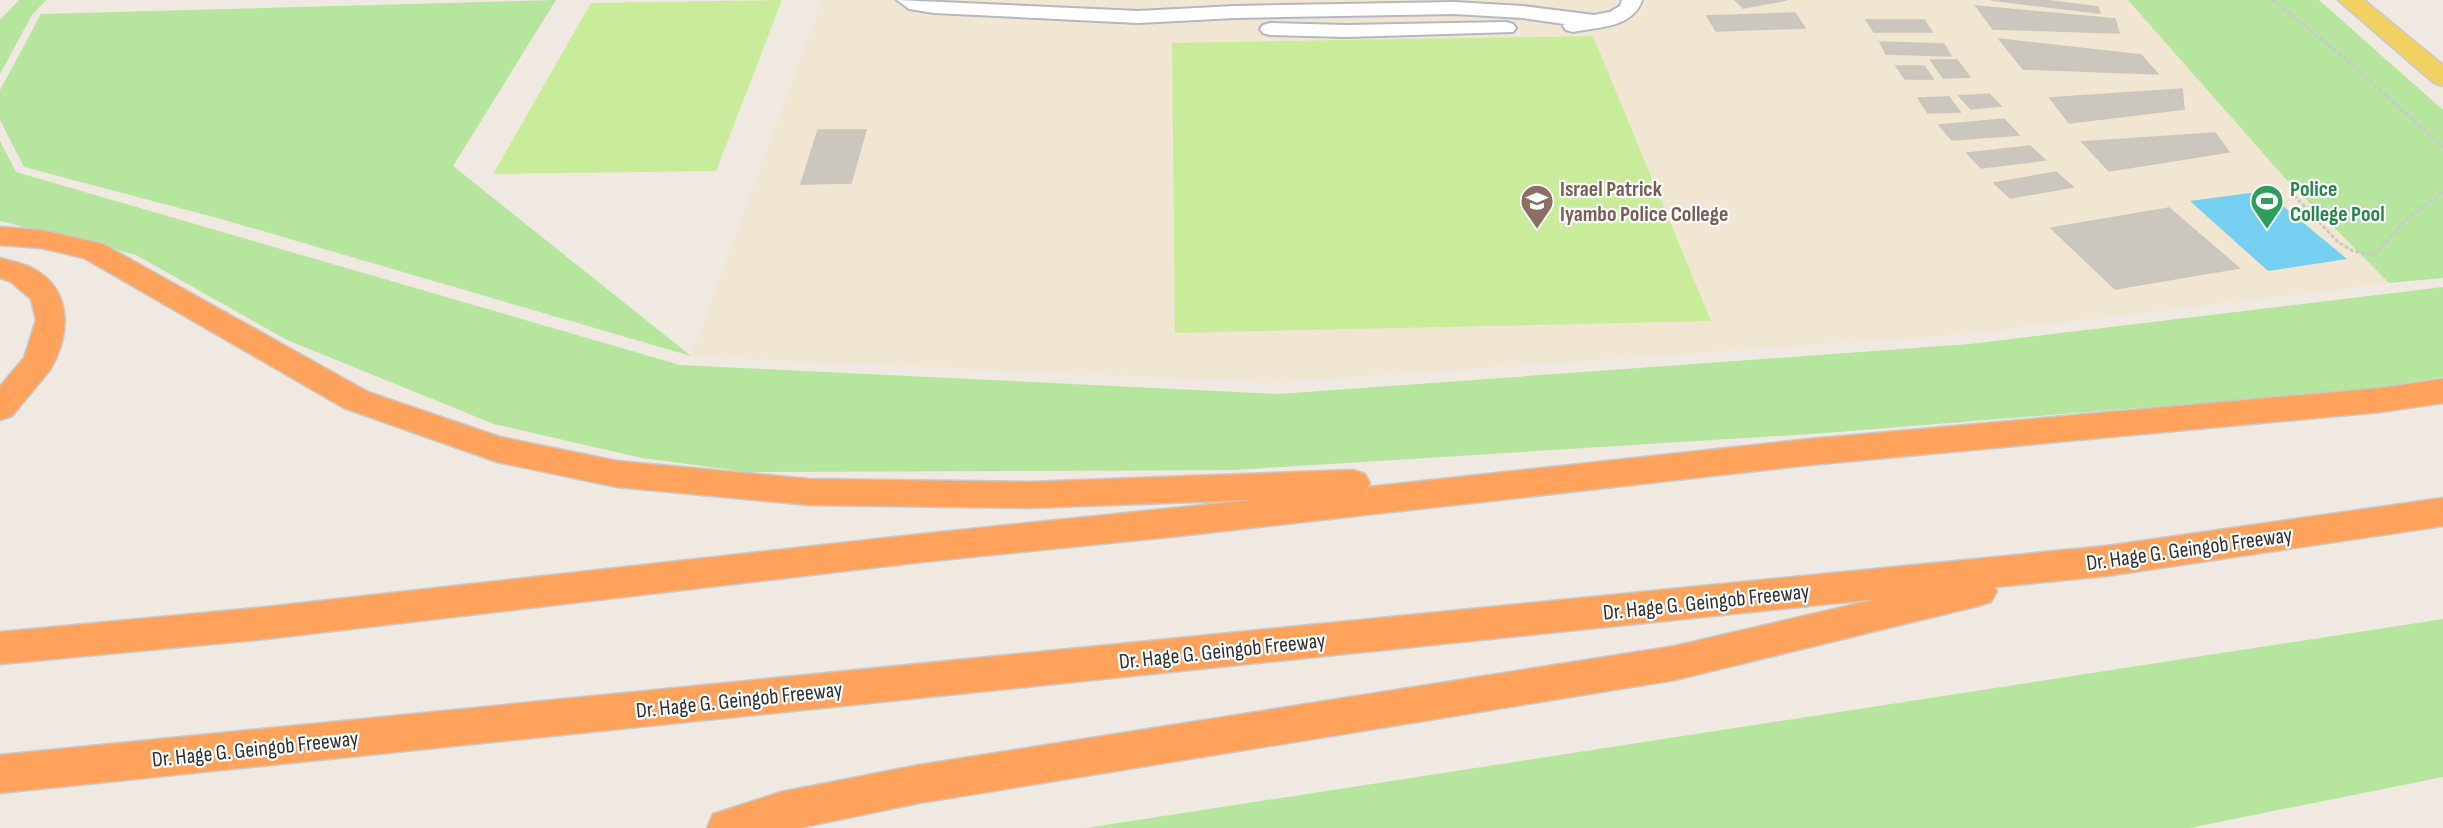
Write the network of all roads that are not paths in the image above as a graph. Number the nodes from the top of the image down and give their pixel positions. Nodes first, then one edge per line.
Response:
1 (907, 0) edge
2 (1632, 0) edge
3 (2350, 0) edge
4 (2382, 0) edge
5 (1352, 4) edge
6 (1138, 17) junction
7 (1592, 21) junction
8 (2443, 50) edge
9 (2443, 78) edge
10 (0, 236) edge
11 (0, 268) edge
12 (2443, 391) edge
13 (0, 408) edge
14 (1627, 472) junction
15 (2443, 512) edge
16 (2106, 561) junction
17 (0, 648) edge
18 (0, 774) edge
19 (728, 828) edge

1 - 6 lane
2 - 7 lane
3 - 9 main road
4 - 8 main road
5 - 6 lane
5 - 7 lane
6 - 7 lane
10 - 14 highway
11 - 13 highway
12 - 14 highway
14 - 17 highway
15 - 16 highway, Dr. Hage G. Geingob Freeway
16 - 18 highway, Dr. Hage G. Geingob Freeway
16 - 19 highway

